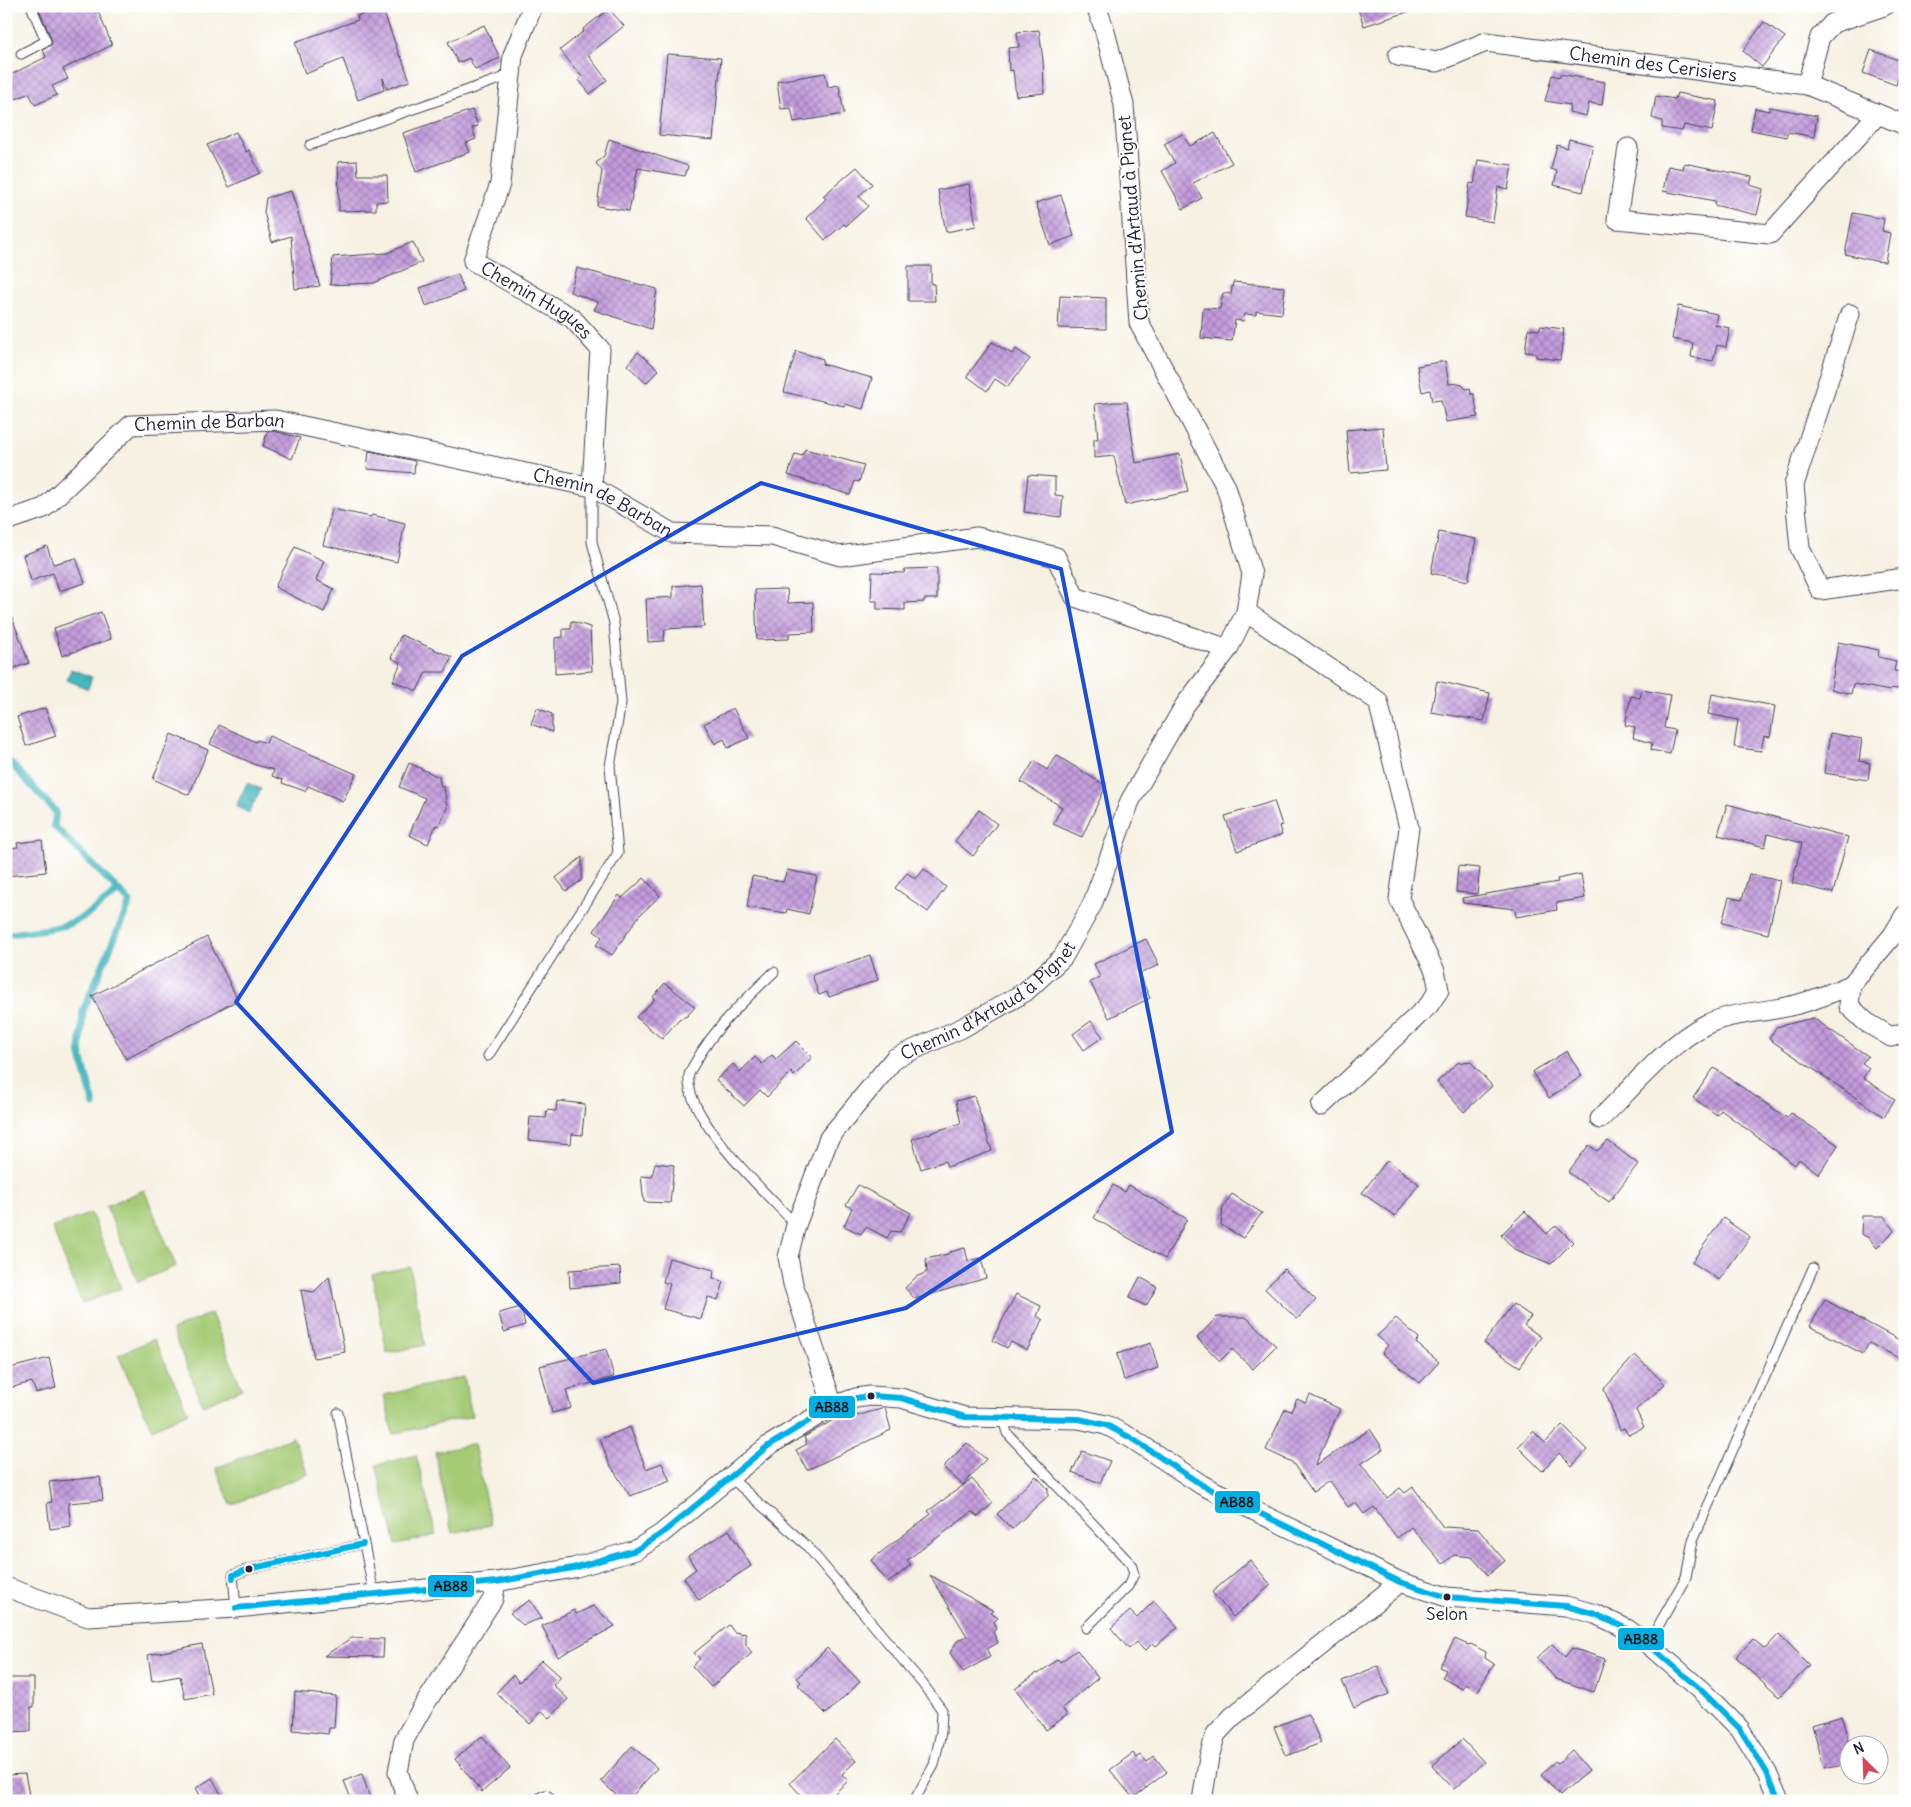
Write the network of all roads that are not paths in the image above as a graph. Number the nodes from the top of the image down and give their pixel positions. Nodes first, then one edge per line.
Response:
1 (31, 6) edge
2 (533, 6) edge
3 (1096, 6) edge
4 (1884, 6) edge
5 (21, 54) dead end
6 (1398, 56) dead end
7 (511, 75) junction
8 (1807, 85) junction
9 (1878, 114) junction
10 (1905, 125) edge
11 (310, 145) dead end
12 (1628, 148) dead end
13 (1850, 314) dead end
14 (592, 487) junction
15 (6, 521) edge
16 (1905, 578) edge
17 (1246, 612) junction
18 (1228, 649) junction
19 (1905, 915) edge
20 (774, 972) dead end
21 (1851, 985) junction
22 (1905, 1032) edge
23 (488, 1056) dead end
24 (1321, 1106) dead end
25 (1600, 1119) dead end
26 (796, 1225) junction
27 (1813, 1268) dead end
28 (833, 1406) junction
29 (338, 1413) dead end
30 (1002, 1419) junction
31 (730, 1476) junction
32 (363, 1544) junction
33 (496, 1582) junction
34 (1400, 1582) junction
35 (6, 1587) edge
36 (374, 1594) junction
37 (236, 1608) junction
38 (1086, 1628) dead end
39 (1648, 1644) junction
40 (408, 1801) edge
41 (914, 1801) edge
42 (1202, 1801) edge
43 (1779, 1801) edge

1 - 5 lane
2 - 7 street, Chemin Hugues
3 - 17 street, Chemin d'Artaud à Pignet
4 - 8 street
6 - 8 street, Chemin des Cerisiers
7 - 11 lane
7 - 14 street, Chemin Hugues
8 - 9 street, Chemin des Cerisiers
9 - 10 street, Chemin des Cerisiers
9 - 12 street
13 - 16 street
14 - 15 street, Chemin de Barban
14 - 18 street, Chemin de Barban
14 - 23 lane
17 - 18 street, Chemin d'Artaud à Pignet
17 - 24 street
18 - 26 street, Chemin d'Artaud à Pignet
19 - 21 street
20 - 26 lane
21 - 22 street
21 - 25 street
26 - 28 street, Chemin d'Artaud à Pignet
27 - 39 lane
28 - 30 street
28 - 31 street
29 - 32 lane
30 - 34 street
30 - 38 lane
31 - 33 street
31 - 41 lane
32 - 36 lane
32 - 37 lane
33 - 36 street
33 - 40 street
34 - 39 street
34 - 42 street
35 - 37 street
36 - 37 street
39 - 43 street

